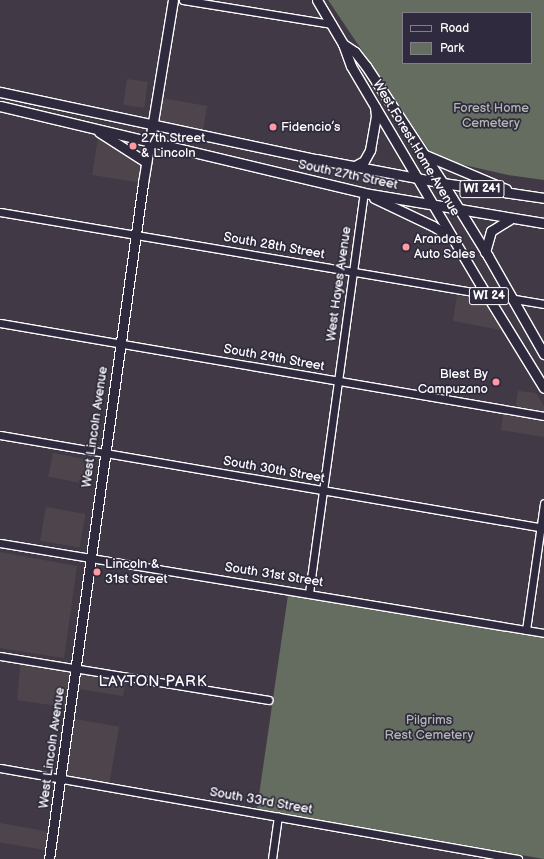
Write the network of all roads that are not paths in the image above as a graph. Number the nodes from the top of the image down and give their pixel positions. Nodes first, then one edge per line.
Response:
1 (173, 0) edge
2 (183, 0) edge
3 (317, 0) edge
4 (332, 24) junction
5 (344, 44) junction
6 (0, 92) edge
7 (0, 106) edge
8 (375, 106) junction
9 (151, 125) junction
10 (93, 128) junction
11 (149, 141) junction
12 (422, 154) junction
13 (146, 162) junction
14 (355, 166) junction
15 (418, 179) junction
16 (443, 183) junction
17 (364, 193) junction
18 (520, 195) junction
19 (544, 198) edge
20 (435, 206) junction
21 (460, 210) junction
22 (0, 212) edge
23 (510, 218) junction
24 (544, 223) edge
25 (136, 235) junction
26 (454, 239) junction
27 (485, 252) junction
28 (353, 272) junction
29 (488, 295) junction
30 (514, 300) junction
31 (544, 304) edge
32 (0, 324) edge
33 (120, 344) junction
34 (544, 354) edge
35 (338, 381) junction
36 (544, 388) edge
37 (544, 416) edge
38 (0, 435) edge
39 (105, 453) junction
40 (323, 490) junction
41 (544, 503) edge
42 (542, 528) edge
43 (0, 543) edge
44 (90, 558) junction
45 (308, 593) junction
46 (526, 630) junction
47 (544, 633) edge
48 (0, 656) edge
49 (76, 668) junction
50 (268, 700) dead end
51 (0, 768) edge
52 (61, 778) junction
53 (278, 816) junction
54 (496, 857) edge
55 (49, 859) edge
56 (272, 859) edge
57 (518, 859) edge

1 - 9 main road, West Lincoln Avenue
2 - 4 street
3 - 4 main road, West Forest Home Avenue
4 - 5 main road, West Forest Home Avenue
5 - 8 main road, West Forest Home Avenue
5 - 12 main road, West Forest Home Avenue
6 - 9 main road, South 27th Street
7 - 10 main road, South 27th Street
8 - 14 main road
8 - 15 main road, West Forest Home Avenue
9 - 11 main road, West Lincoln Avenue
9 - 14 main road, South 27th Street
10 - 11 main road, South 27th Street
10 - 13 main road
11 - 13 main road, West Lincoln Avenue
11 - 17 main road, South 27th Street
12 - 16 main road, West Forest Home Avenue
12 - 18 main road
13 - 25 main road, West Lincoln Avenue
14 - 15 main road, South 27th Street
15 - 16 main road, South 27th Street / WI 241
15 - 20 main road, West Forest Home Avenue / WI 24
16 - 18 main road, South 27th Street / WI 241
16 - 21 main road, West Forest Home Avenue / WI 24
17 - 20 main road, South 27th Street
17 - 26 main road
17 - 28 street, West Hayes Avenue
18 - 19 main road, South 27th Street / WI 241
20 - 21 main road, South 27th Street / WI 241
20 - 26 main road, West Forest Home Avenue / WI 24
21 - 23 main road, South 27th Street / WI 241
21 - 27 main road, West Forest Home Avenue / WI 24
22 - 25 street, South 28th Street
23 - 24 main road, South 27th Street / WI 241
23 - 27 main road
25 - 28 street, South 28th Street
25 - 33 main road, West Lincoln Avenue
26 - 29 main road, West Forest Home Avenue / WI 24
27 - 30 main road, West Forest Home Avenue / WI 24
28 - 29 street, South 28th Street
28 - 35 street, West Hayes Avenue
29 - 30 street, South 28th Street
29 - 36 main road, West Forest Home Avenue / WI 24
30 - 31 street, South 28th Street
30 - 34 main road, West Forest Home Avenue / WI 24
32 - 33 street, South 29th Street
33 - 35 street, South 29th Street
33 - 39 main road, West Lincoln Avenue
35 - 37 street, South 29th Street
35 - 40 street, West Hayes Avenue
38 - 39 street, South 30th Street
39 - 40 street, South 30th Street
39 - 44 main road, West Lincoln Avenue
40 - 42 street, South 30th Street
40 - 45 street, West Hayes Avenue
41 - 42 street
42 - 46 street
43 - 44 street, South 31st Street
44 - 45 street, South 31st Street
44 - 49 main road, West Lincoln Avenue
45 - 46 street, South 31st Street
46 - 47 street, South 31st Street
48 - 49 street
49 - 50 street
49 - 52 main road, West Lincoln Avenue
51 - 52 street, South 33rd Street
52 - 53 street, South 33rd Street
52 - 55 main road, West Lincoln Avenue
53 - 54 street, South 33rd Street
53 - 56 street
54 - 57 street, South 33rd Street

